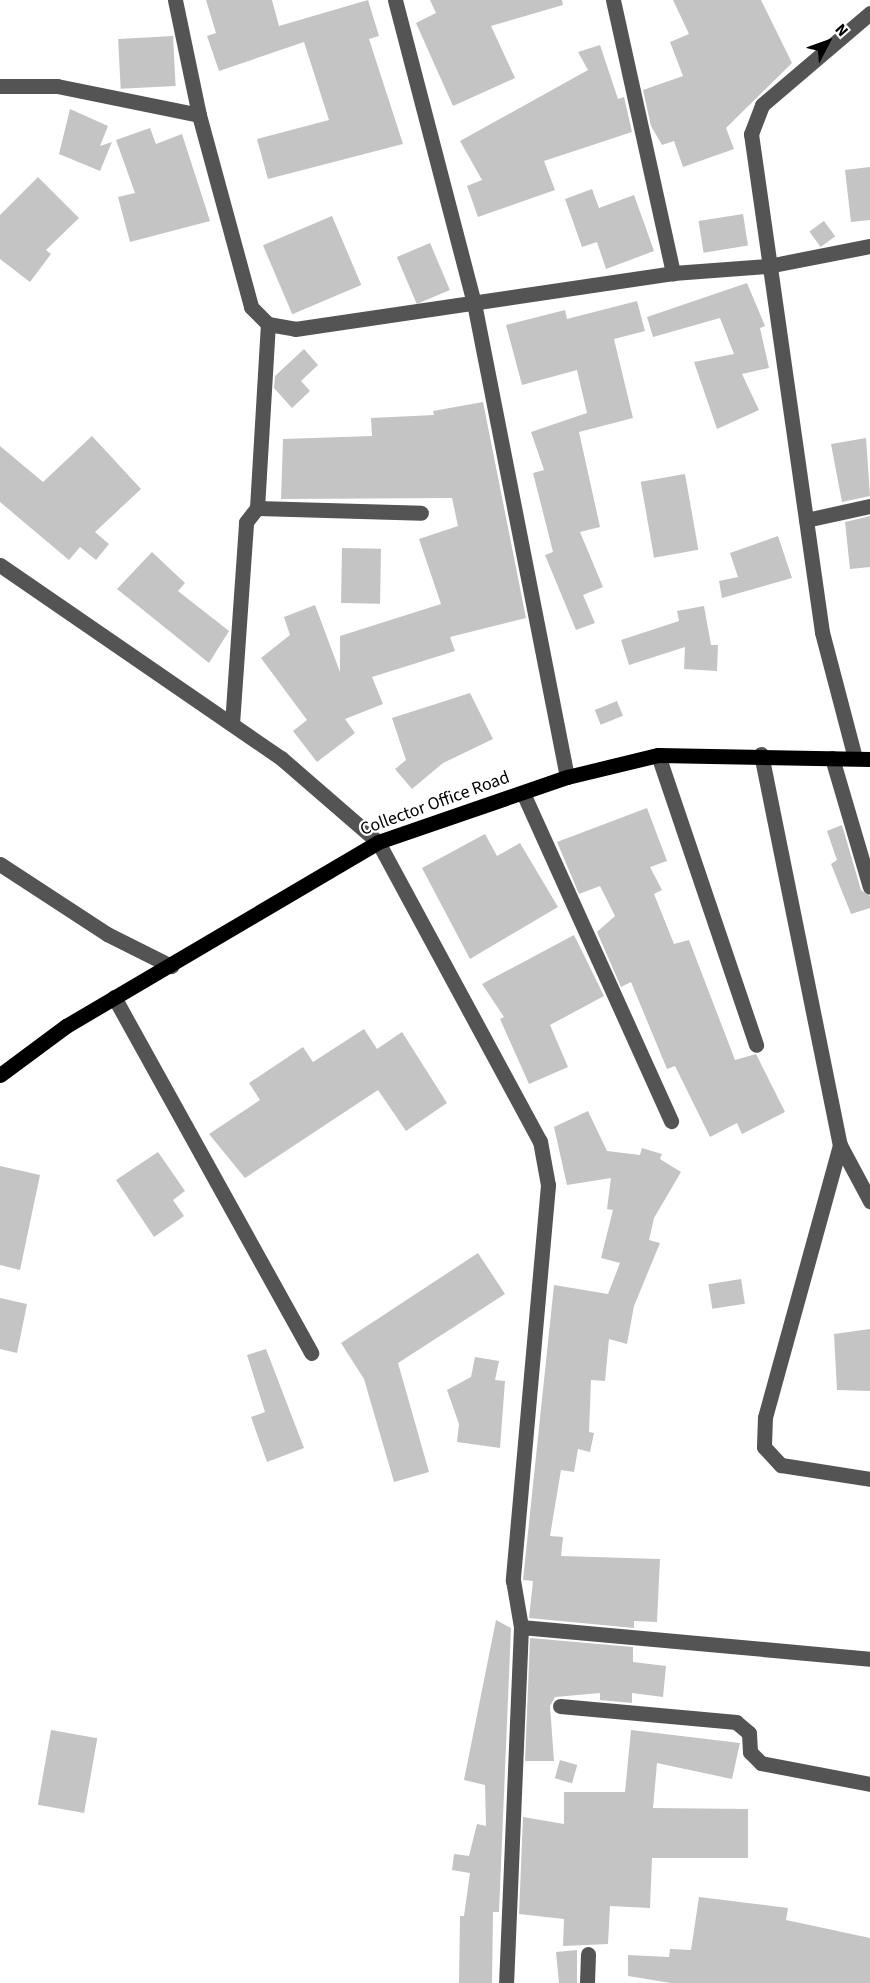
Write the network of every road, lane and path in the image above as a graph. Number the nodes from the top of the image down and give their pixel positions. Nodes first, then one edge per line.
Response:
1 (175, 0) edge
2 (395, 0) edge
3 (613, 0) edge
4 (870, 13) edge
5 (0, 86) edge
6 (199, 115) junction
7 (870, 246) edge
8 (768, 266) junction
9 (673, 273) junction
10 (474, 303) junction
11 (268, 324) junction
12 (870, 506) edge
13 (257, 508) junction
14 (421, 513) dead end
15 (806, 520) junction
16 (0, 565) edge
17 (232, 724) junction
18 (761, 754) junction
19 (658, 755) junction
20 (832, 758) junction
21 (862, 759) edge
22 (567, 777) junction
23 (523, 793) junction
24 (378, 842) junction
25 (0, 864) edge
26 (870, 887) edge
27 (171, 966) junction
28 (114, 997) junction
29 (756, 1045) dead end
30 (0, 1075) edge
31 (671, 1121) dead end
32 (840, 1145) junction
33 (870, 1201) edge
34 (311, 1353) dead end
35 (870, 1479) edge
36 (521, 1627) junction
37 (870, 1659) edge
38 (560, 1706) dead end
39 (870, 1784) edge
40 (588, 1954) dead end
41 (506, 1983) edge
42 (587, 1983) edge

1 - 6 street
2 - 10 street
3 - 9 street
4 - 8 street
5 - 6 street
6 - 11 street
7 - 8 street
8 - 9 street
8 - 15 street
9 - 10 street
10 - 11 street
10 - 22 street
11 - 13 street
12 - 15 street
13 - 14 street
13 - 17 street
15 - 21 street
16 - 17 street
17 - 24 street
18 - 19 main road, Collector Office Road
18 - 20 main road, Collector Office Road
18 - 32 street
19 - 22 main road, Collector Office Road
19 - 29 street
20 - 21 main road, Collector Office Road
20 - 26 street
22 - 23 main road, Collector Office Road
23 - 24 main road, Collector Office Road
23 - 31 street
24 - 27 main road, Collector Office Road
24 - 36 street
25 - 27 street
27 - 28 main road, Collector Office Road
28 - 30 main road, Collector Office Road
28 - 34 street
32 - 33 street
32 - 35 street
36 - 37 street
36 - 41 street
38 - 39 street
40 - 42 street

